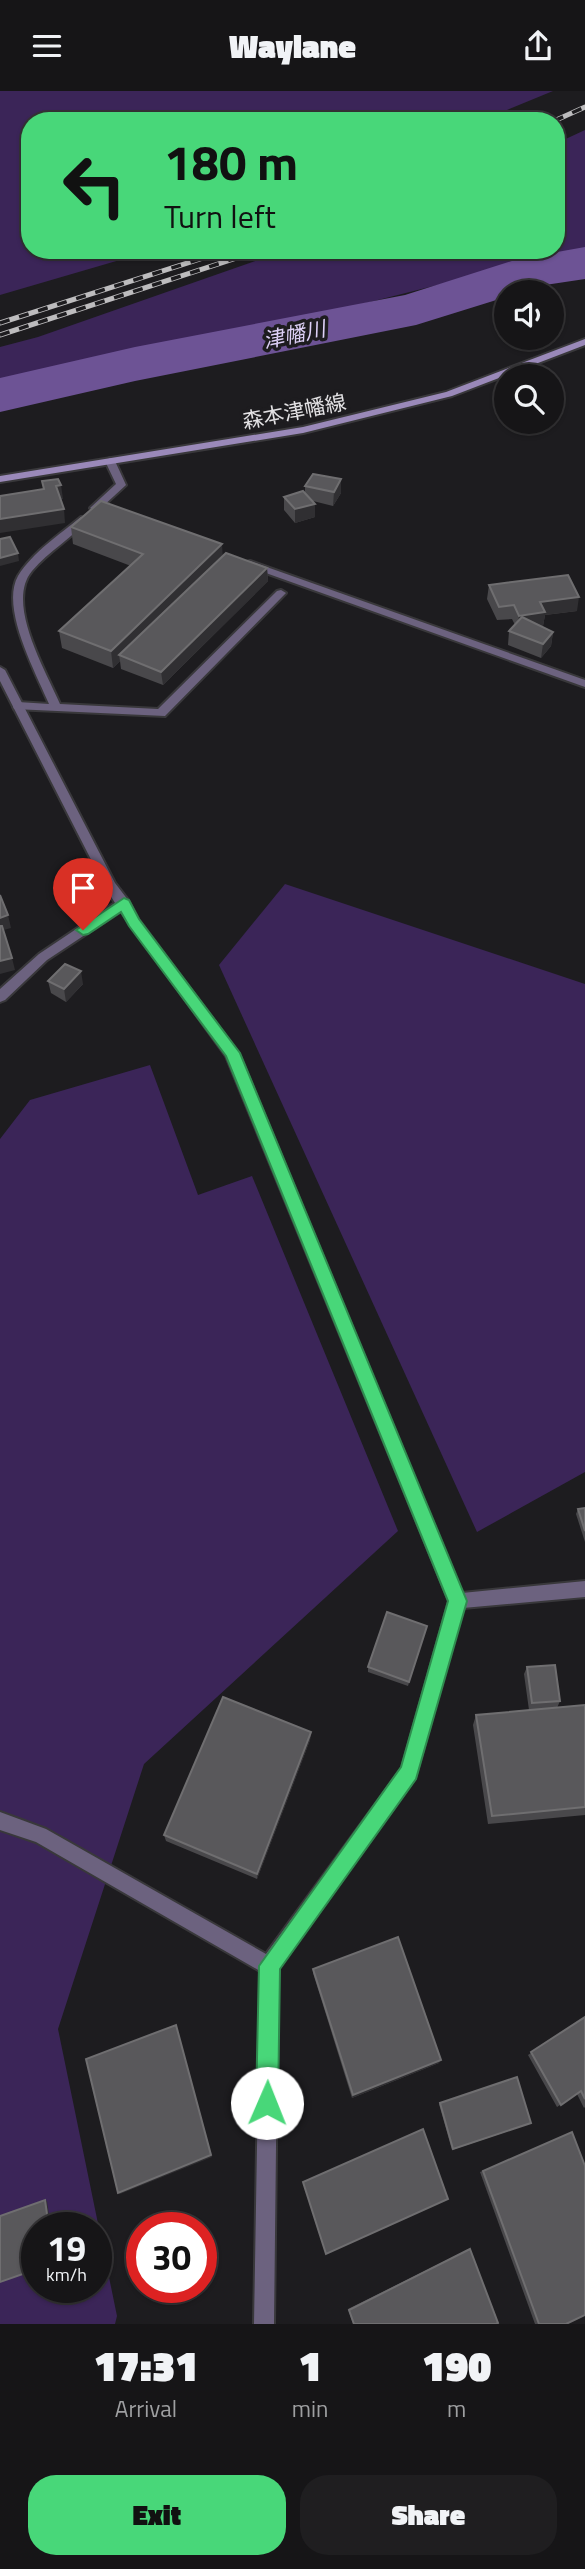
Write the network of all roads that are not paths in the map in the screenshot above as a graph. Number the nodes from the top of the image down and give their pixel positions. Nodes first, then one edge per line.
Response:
1 (585, 342) edge
2 (110, 461) junction
3 (0, 479) edge
4 (95, 508) junction
5 (108, 513) edge
6 (237, 559) edge
7 (281, 593) dead end
8 (0, 670) edge
9 (585, 684) edge
10 (18, 706) junction
11 (56, 708) junction
12 (124, 903) junction
13 (0, 997) edge
14 (585, 1589) edge
15 (457, 1601) junction
16 (0, 1821) edge
17 (269, 1966) junction
18 (264, 2324) edge

1 - 2 main road, 森本津幡線
2 - 3 main road, 森本津幡線
2 - 4 street
4 - 5 street
4 - 11 street
6 - 9 street
7 - 11 street
8 - 10 street
10 - 11 street
10 - 12 street
12 - 13 street
12 - 15 street
14 - 15 street
15 - 17 street
16 - 17 street
17 - 18 street

